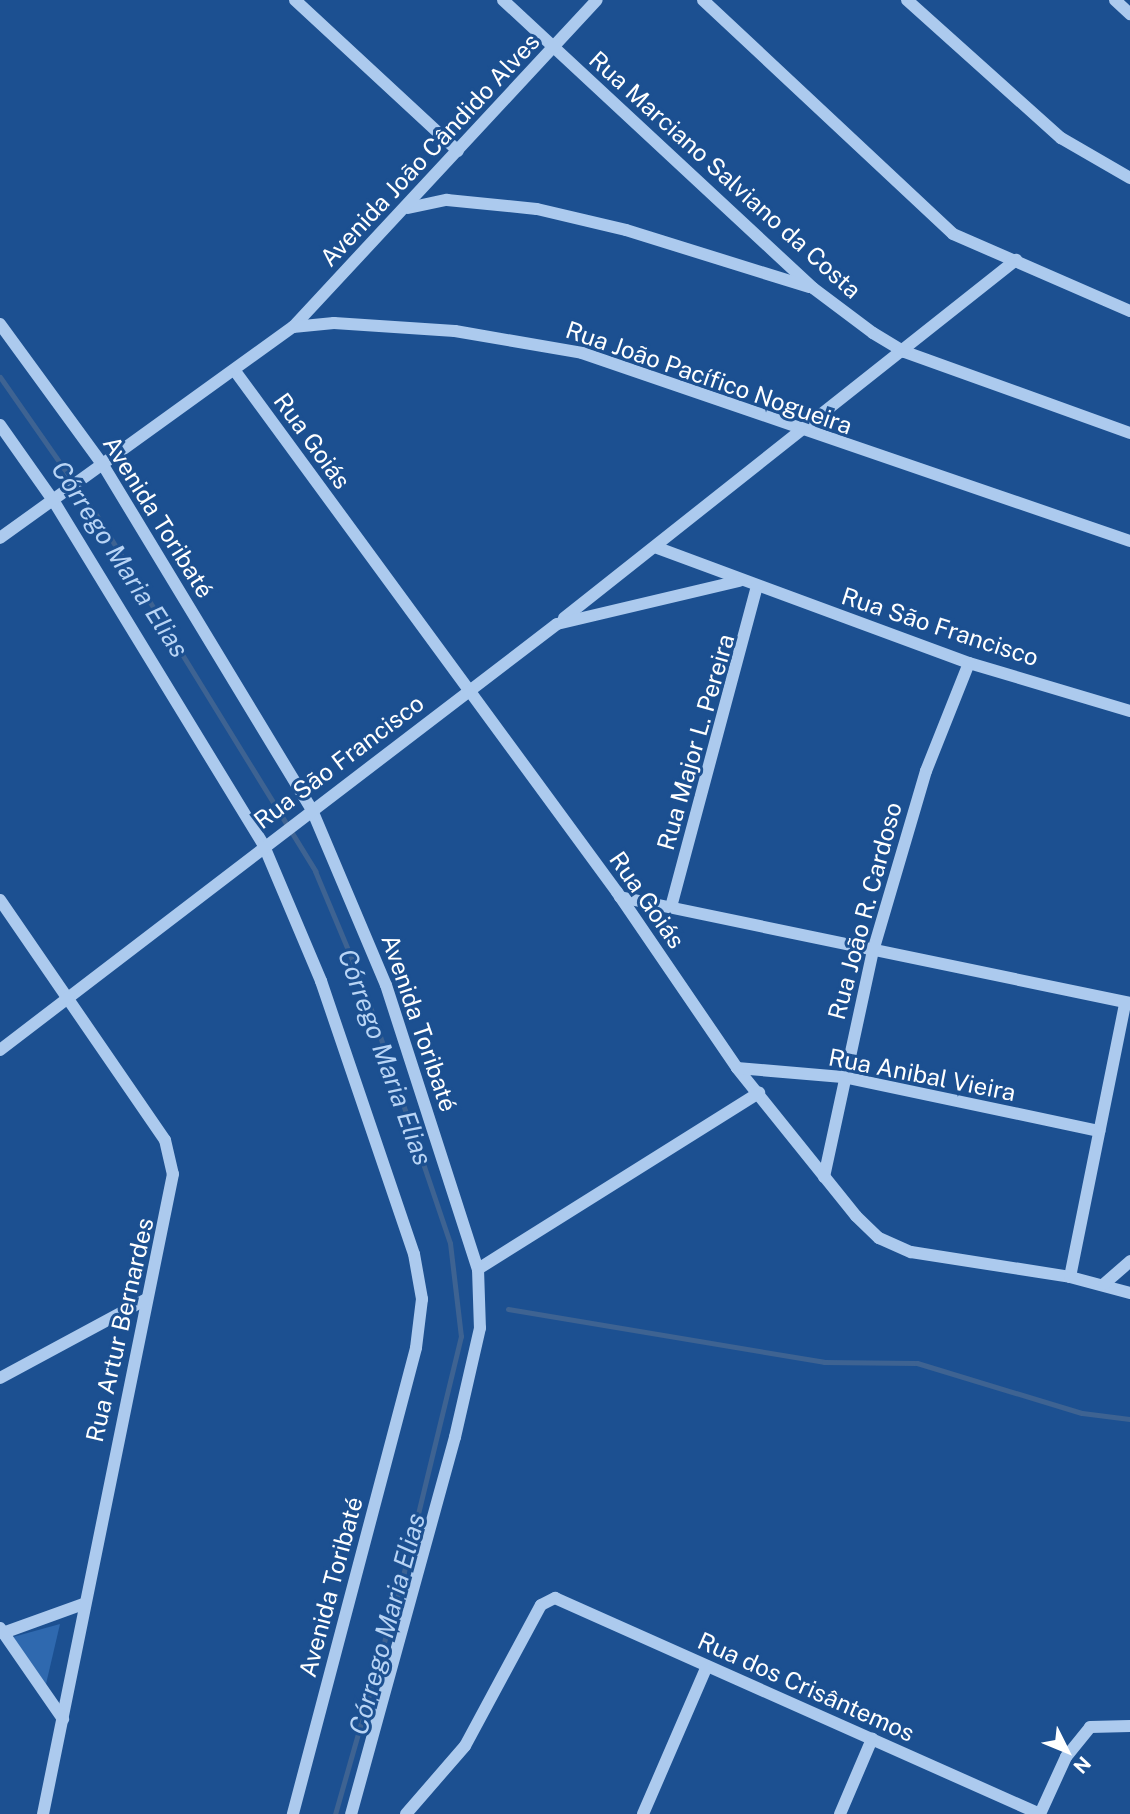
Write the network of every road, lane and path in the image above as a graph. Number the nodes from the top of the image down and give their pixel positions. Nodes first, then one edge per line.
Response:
1 (295, 0) edge
2 (503, 0) edge
3 (597, 0) edge
4 (703, 0) edge
5 (907, 0) edge
6 (1115, 0) edge
7 (1130, 14) edge
8 (553, 48) junction
9 (458, 151) junction
10 (1130, 178) edge
11 (408, 208) junction
12 (1016, 260) junction
13 (813, 288) junction
14 (1130, 311) edge
15 (0, 324) edge
16 (293, 327) junction
17 (905, 352) junction
18 (235, 371) junction
19 (0, 425) edge
20 (797, 431) junction
21 (1130, 433) edge
22 (99, 468) junction
23 (58, 497) junction
24 (0, 538) edge
25 (1130, 541) edge
26 (655, 547) junction
27 (739, 581) junction
28 (757, 587) junction
29 (557, 624) junction
30 (969, 663) junction
31 (468, 691) junction
32 (1130, 710) edge
33 (307, 814) junction
34 (269, 842) junction
35 (620, 897) junction
36 (0, 900) edge
37 (671, 907) junction
38 (873, 951) junction
39 (68, 998) junction
40 (1128, 1003) edge
41 (0, 1050) edge
42 (737, 1068) junction
43 (843, 1077) junction
44 (759, 1093) junction
45 (1098, 1131) junction
46 (824, 1177) junction
47 (1130, 1261) edge
48 (478, 1269) junction
49 (1070, 1277) junction
50 (1104, 1284) junction
51 (1130, 1293) edge
52 (147, 1299) junction
53 (0, 1378) edge
54 (83, 1604) junction
55 (2, 1630) edge
56 (707, 1666) junction
57 (63, 1719) junction
58 (1130, 1726) edge
59 (872, 1739) junction
60 (43, 1814) edge
61 (292, 1814) edge
62 (351, 1814) edge
63 (406, 1814) edge
64 (643, 1814) edge
65 (840, 1814) edge
66 (1040, 1814) edge

1 - 9 street
2 - 8 street, Rua Marciano Salviano da Costa
3 - 8 street, Avenida João Cândido Alves
4 - 12 street
5 - 10 street
6 - 7 street
8 - 9 street, Avenida João Cândido Alves
8 - 13 street, Rua Marciano Salviano da Costa
9 - 11 street, Avenida João Cândido Alves
11 - 13 street
11 - 16 street, Avenida João Cândido Alves
12 - 14 street
12 - 17 street
13 - 17 street, Rua Marciano Salviano da Costa
15 - 22 street, Avenida Toribaté
16 - 18 street
16 - 20 street, Rua João Pacífico Nogueira
17 - 20 street
17 - 21 street, Rua Marciano Salviano da Costa
18 - 22 street
18 - 31 street, Rua Goiás
19 - 23 street, Avenida Toribaté
20 - 25 street, Rua João Pacífico Nogueira
20 - 26 street
22 - 23 street
22 - 33 street, Avenida Toribaté
23 - 24 street
23 - 34 street, Avenida Toribaté
26 - 27 street, Rua São Francisco
26 - 29 street
27 - 28 street, Rua São Francisco
27 - 29 street, Rua São Francisco
28 - 30 street, Rua São Francisco
28 - 37 street, Rua Major L. Pereira
29 - 31 street, Rua São Francisco
30 - 32 street, Rua São Francisco
30 - 38 street, Rua João R. Cardoso
31 - 33 street, Rua São Francisco
31 - 35 street, Rua Goiás
33 - 34 street, Rua São Francisco
33 - 48 street, Avenida Toribaté
34 - 39 street, Rua São Francisco
34 - 61 street, Avenida Toribaté
35 - 37 street
35 - 42 street, Rua Goiás
36 - 39 street, Rua Artur Bernardes
37 - 38 street
38 - 40 street
38 - 43 street, Rua João R. Cardoso
39 - 41 street, Rua São Francisco
39 - 52 street, Rua Artur Bernardes
40 - 45 street
42 - 43 street, Rua Anibal Vieira
42 - 44 street, Rua Goiás
43 - 45 street, Rua Anibal Vieira
43 - 46 street, Rua João R. Cardoso
44 - 46 street, Rua Goiás
44 - 48 street
45 - 49 street
46 - 49 street, Rua Goiás
47 - 50 street
48 - 62 street, Avenida Toribaté
49 - 50 street, Rua Goiás
50 - 51 street, Rua Goiás
52 - 53 street
52 - 54 street, Rua Artur Bernardes
54 - 55 street
54 - 57 street, Rua Artur Bernardes
55 - 57 street
56 - 59 street, Rua dos Crisântemos
56 - 63 street, Rua dos Crisântemos
56 - 64 street
57 - 60 street, Rua Artur Bernardes
58 - 66 street
59 - 65 street
59 - 66 street, Rua dos Crisântemos

